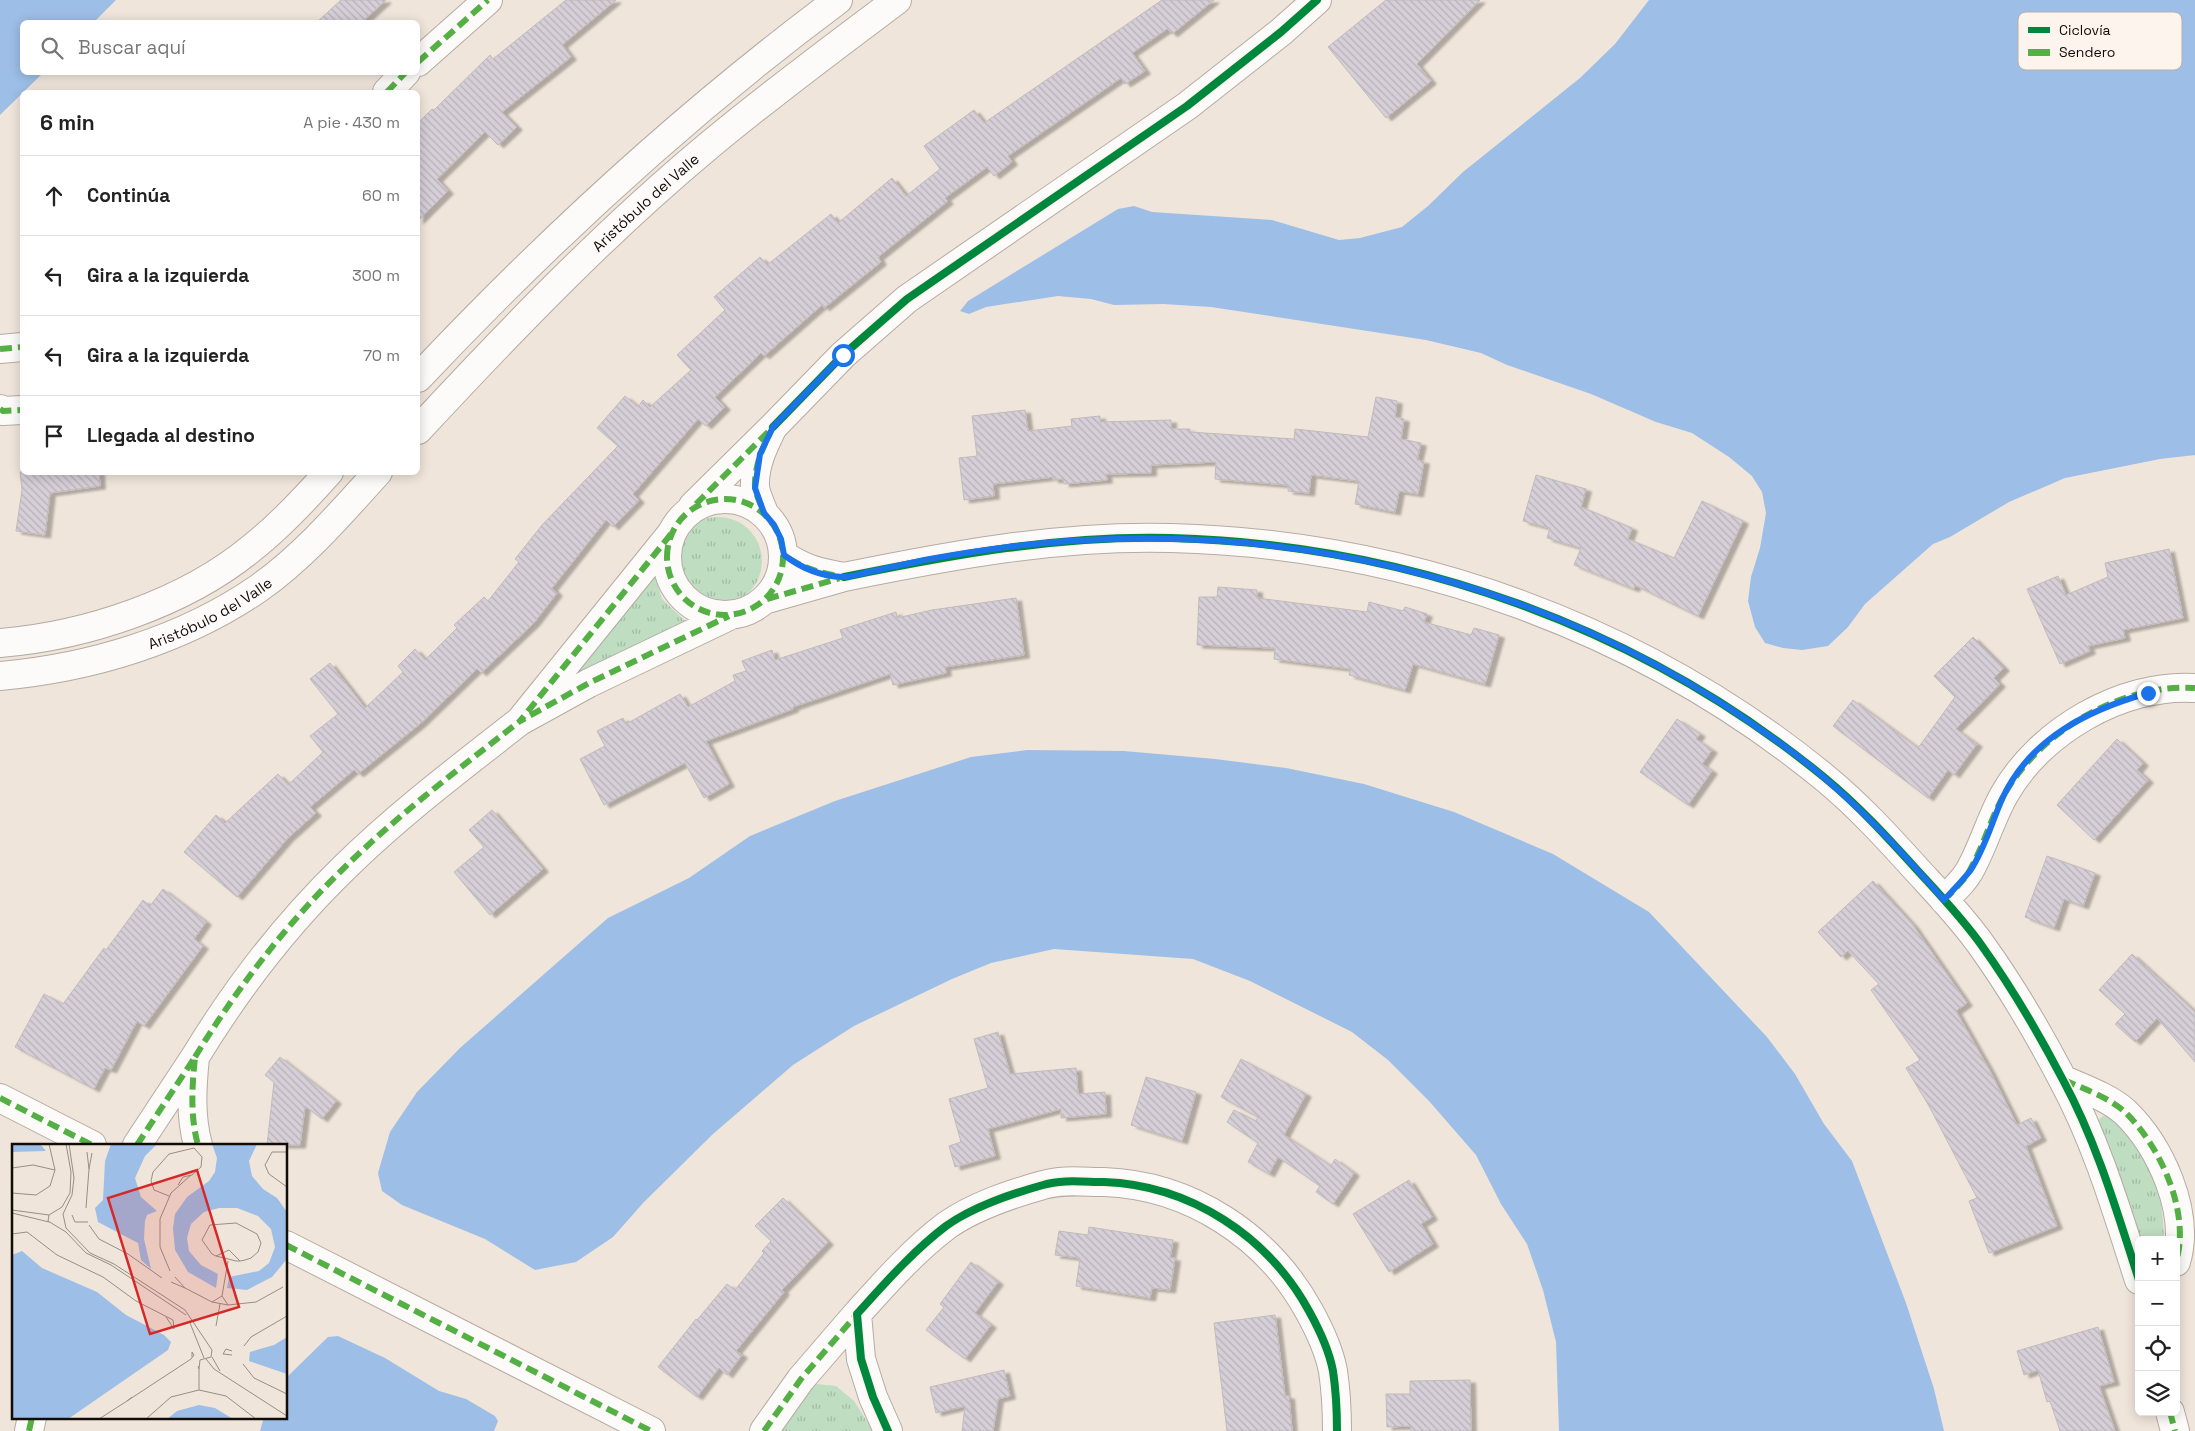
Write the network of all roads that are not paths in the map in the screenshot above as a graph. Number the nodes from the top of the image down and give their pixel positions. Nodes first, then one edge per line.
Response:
1 (488, 0) edge
2 (838, 0) edge
3 (897, 0) edge
4 (1317, 0) edge
5 (420, 60) edge
6 (403, 75) edge
7 (389, 90) edge
8 (20, 348) edge
9 (0, 349) edge
10 (420, 376) edge
11 (0, 409) edge
12 (20, 410) edge
13 (773, 427) junction
14 (420, 428) edge
15 (326, 475) edge
16 (375, 475) edge
17 (764, 513) junction
18 (679, 524) junction
19 (784, 555) junction
20 (844, 577) junction
21 (767, 599) junction
22 (730, 616) junction
23 (0, 642) edge
24 (0, 676) edge
25 (2195, 688) edge
26 (520, 721) junction
27 (1944, 900) junction
28 (195, 1057) junction
29 (2064, 1080) junction
30 (0, 1098) edge
31 (90, 1144) edge
32 (138, 1144) edge
33 (198, 1144) edge
34 (2180, 1236) edge
35 (288, 1246) edge
36 (2135, 1268) edge
37 (857, 1314) junction
38 (2171, 1416) edge
39 (32, 1418) edge
40 (30, 1431) edge
41 (651, 1431) edge
42 (764, 1431) edge
43 (888, 1431) edge
44 (1337, 1431) edge
45 (2176, 1431) edge

1 - 5 street
2 - 10 street
3 - 14 street, Aristóbulo del Valle
4 - 13 street
6 - 7 street
8 - 9 street
11 - 12 street
13 - 17 street
13 - 18 street
15 - 23 street, Aristóbulo del Valle
16 - 24 street, Aristóbulo del Valle
17 - 18 street
17 - 19 street
18 - 22 street
18 - 26 street
19 - 20 street
19 - 21 street
20 - 21 street
20 - 27 street
21 - 22 street
22 - 26 street
25 - 27 street
26 - 28 street
27 - 29 street
28 - 32 street
28 - 33 street
29 - 34 street
29 - 36 street
30 - 31 street
35 - 41 street
37 - 42 street
37 - 43 street
37 - 44 street
38 - 45 street
39 - 40 street

